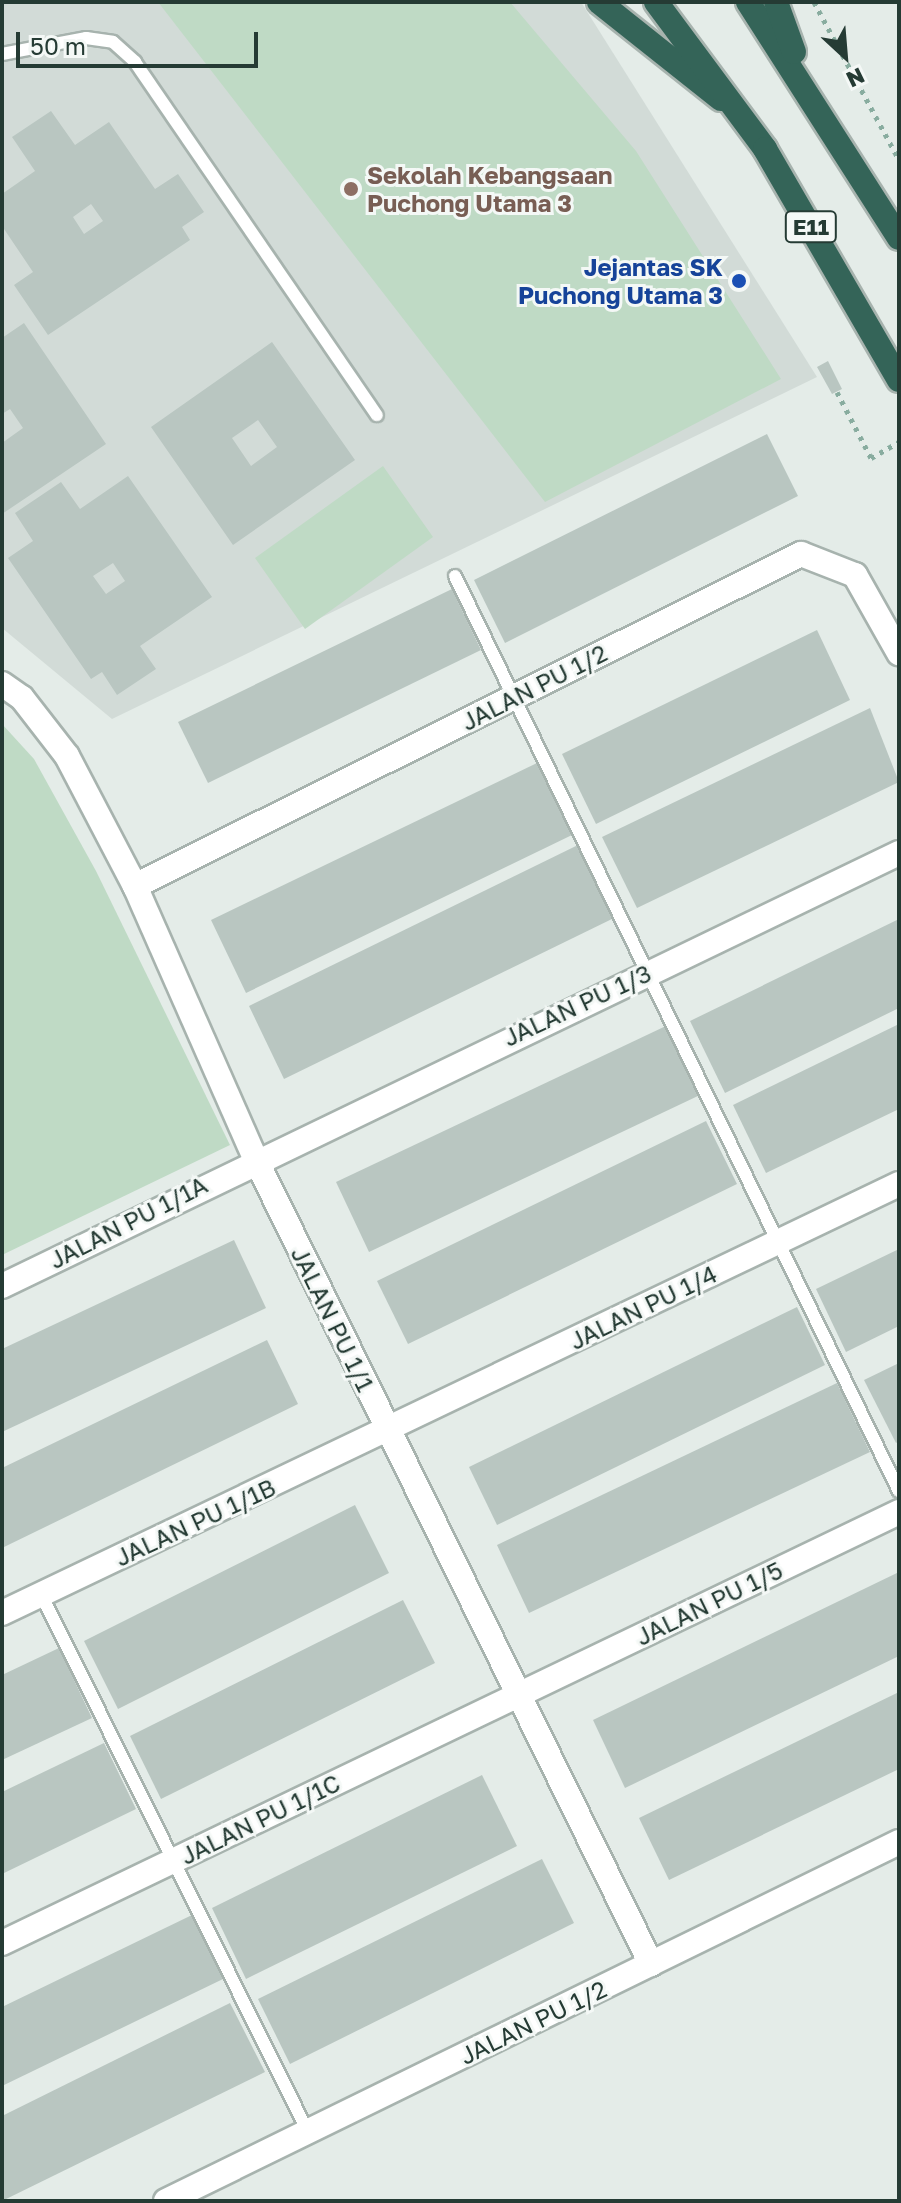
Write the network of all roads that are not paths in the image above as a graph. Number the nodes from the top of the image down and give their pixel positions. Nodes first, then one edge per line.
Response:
1 (599, 2) edge
2 (656, 2) edge
3 (748, 2) edge
4 (776, 2) edge
5 (2, 54) edge
6 (804, 80) junction
7 (743, 114) junction
8 (899, 238) edge
9 (899, 380) edge
10 (377, 415) dead end
11 (455, 576) dead end
12 (899, 653) edge
13 (2, 684) edge
14 (514, 697) junction
15 (899, 853) edge
16 (135, 886) junction
17 (647, 972) junction
18 (255, 1158) junction
19 (899, 1184) edge
20 (779, 1242) junction
21 (2, 1286) edge
22 (387, 1430) junction
23 (899, 1491) edge
24 (899, 1512) edge
25 (41, 1594) junction
26 (2, 1613) edge
27 (518, 1695) junction
28 (899, 1842) edge
29 (173, 1861) junction
30 (2, 1943) edge
31 (651, 1964) junction
32 (308, 2132) junction
33 (166, 2201) edge

1 - 7 highway
2 - 7 highway, E11
3 - 6 highway
4 - 6 highway
5 - 10 lane
6 - 8 highway
7 - 9 highway, E11
11 - 14 lane
12 - 14 street, JALAN PU 1/2
13 - 16 street, JALAN PU 1/1
14 - 16 street, JALAN PU 1/2
14 - 17 lane
15 - 17 street, JALAN PU 1/3
16 - 18 street, JALAN PU 1/1
17 - 18 street, JALAN PU 1/3
17 - 20 lane
18 - 21 street, JALAN PU 1/1A
18 - 22 street, JALAN PU 1/1
19 - 20 street, JALAN PU 1/4
20 - 22 street, JALAN PU 1/4
20 - 23 lane
22 - 25 street, JALAN PU 1/1B
22 - 27 street, JALAN PU 1/1
24 - 27 street, JALAN PU 1/5
25 - 26 street, JALAN PU 1/1B
25 - 29 lane
27 - 29 street, JALAN PU 1/1C
27 - 31 street, JALAN PU 1/1
28 - 31 street, JALAN PU 1/2
29 - 30 street, JALAN PU 1/1C
29 - 32 lane
31 - 32 street, JALAN PU 1/2
32 - 33 street, JALAN PU 1/2

